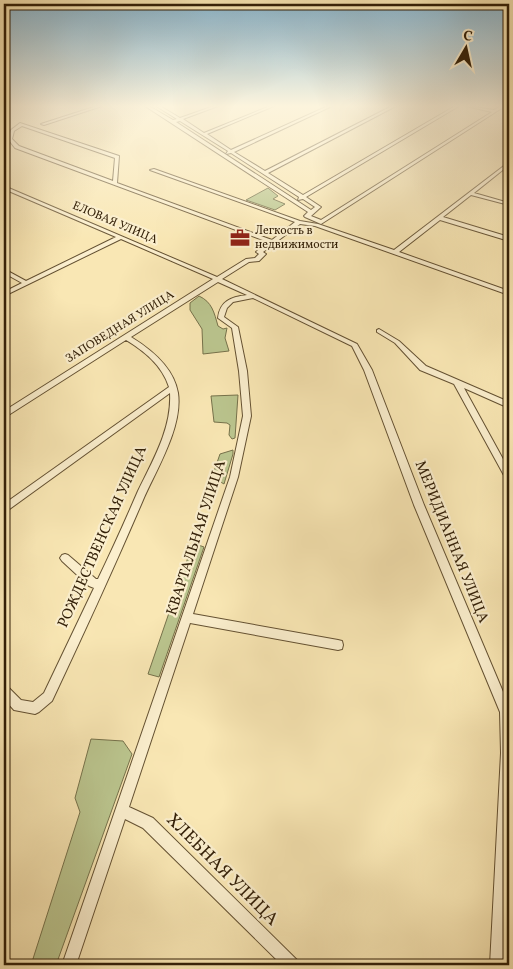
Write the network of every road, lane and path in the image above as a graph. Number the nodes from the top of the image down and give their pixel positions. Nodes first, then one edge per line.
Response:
1 (28, 151) edge
2 (98, 151) edge
3 (217, 151) edge
4 (231, 151) joint
5 (306, 151) edge
6 (380, 151) edge
7 (431, 151) edge
8 (223, 155) junction
9 (509, 163) edge
10 (152, 170) dead end
11 (264, 173) junction
12 (115, 183) junction
13 (4, 187) edge
14 (470, 193) junction
15 (303, 197) junction
16 (295, 202) junction
17 (509, 204) edge
18 (310, 212) junction
19 (440, 218) junction
20 (299, 222) junction
21 (318, 224) junction
22 (119, 238) junction
23 (509, 239) edge
24 (272, 242) junction
25 (396, 251) junction
26 (248, 260) joint
27 (4, 271) edge
28 (217, 279) junction
29 (26, 283) junction
30 (509, 287) edge
31 (509, 293) edge
32 (4, 294) edge
33 (253, 296) junction
34 (379, 331) dead end
35 (126, 336) junction
36 (457, 383) junction
37 (172, 387) junction
38 (509, 405) edge
39 (4, 414) edge
40 (509, 477) edge
41 (4, 509) edge
42 (65, 558) dead end
43 (100, 584) junction
44 (188, 618) junction
45 (338, 645) dead end
46 (4, 691) edge
47 (48, 697) joint
48 (121, 810) junction
49 (69, 965) edge
50 (292, 965) edge
51 (498, 965) edge

1 - 12 street
2 - 12 street
3 - 8 street
4 - 8 street
4 - 11 street
5 - 11 street
6 - 15 street
7 - 21 street
8 - 16 street
9 - 14 street
10 - 20 street
11 - 15 street
12 - 24 street
13 - 22 street, ЕЛОВАЯ УЛИЦА
14 - 17 street
14 - 19 street
15 - 16 street
15 - 18 street
16 - 18 street
18 - 21 street
19 - 23 street
19 - 25 street
20 - 21 street
20 - 24 street
21 - 25 street
22 - 28 street, ЕЛОВАЯ УЛИЦА
22 - 29 street
24 - 26 street
25 - 30 street
25 - 31 street
26 - 28 street, ЗАПОВЕДНАЯ УЛИЦА
27 - 29 street
28 - 33 street, МЕРИДИАННАЯ УЛИЦА
28 - 35 street, ЗАПОВЕДНАЯ УЛИЦА
29 - 32 street
33 - 44 street, КВАРТАЛЬНАЯ УЛИЦА
33 - 51 street, МЕРИДИАННАЯ УЛИЦА
34 - 36 street
35 - 37 street
35 - 39 street, ЗАПОВЕДНАЯ УЛИЦА
36 - 38 street
36 - 40 street
37 - 41 street
37 - 43 street, РОЖДЕСТВЕНСКАЯ УЛИЦА
42 - 43 street
43 - 47 street, РОЖДЕСТВЕНСКАЯ УЛИЦА
44 - 45 street
44 - 48 street, КВАРТАЛЬНАЯ УЛИЦА
46 - 47 street
48 - 49 street
48 - 50 street, ХЛЕБНАЯ УЛИЦА

